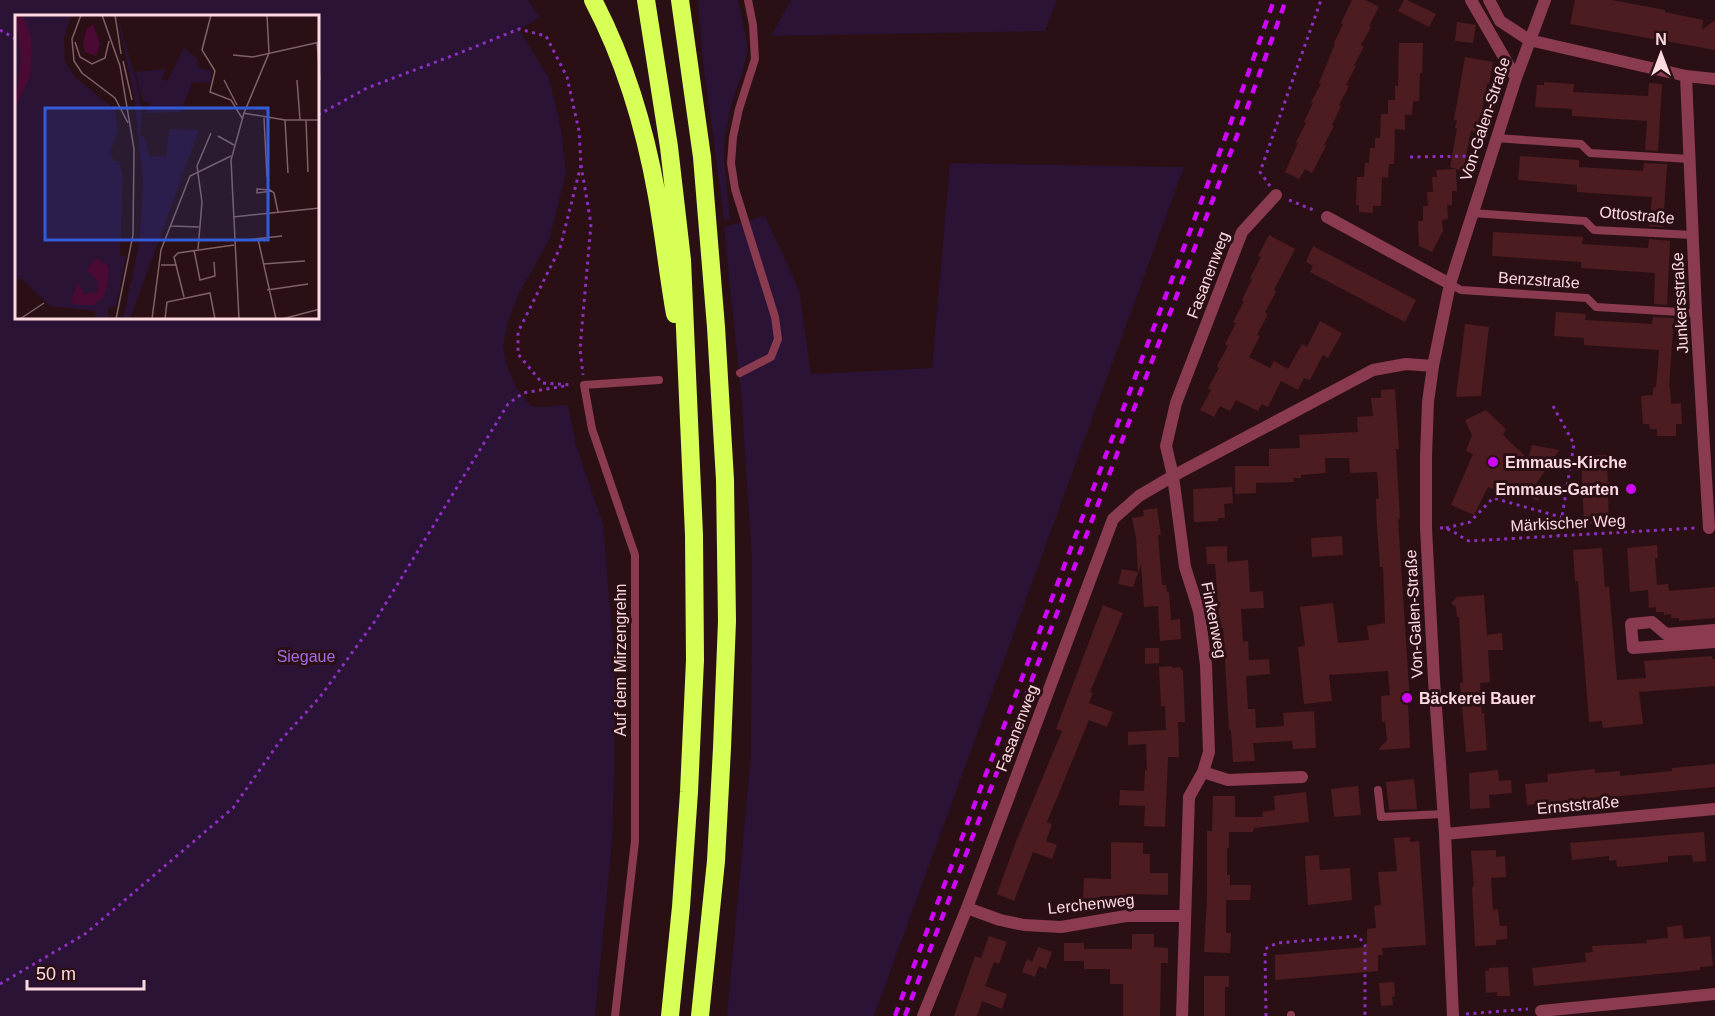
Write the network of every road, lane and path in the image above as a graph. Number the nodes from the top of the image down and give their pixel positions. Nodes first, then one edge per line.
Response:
1 (593, 0) edge
2 (646, 0) edge
3 (680, 0) edge
4 (748, 0) edge
5 (1321, 0) edge
6 (1471, 0) edge
7 (1489, 0) edge
8 (1545, 0) edge
9 (0, 30) edge
10 (15, 38) edge
11 (1529, 40) junction
12 (1686, 76) junction
13 (1516, 78) junction
14 (1715, 79) edge
15 (320, 114) edge
16 (1496, 138) junction
17 (1491, 156) junction
18 (1410, 157) dead end
19 (1690, 159) junction
20 (581, 165) junction
21 (1276, 195) joint
22 (1472, 213) junction
23 (1327, 217) dead end
24 (1693, 235) junction
25 (1450, 285) junction
26 (1696, 313) junction
27 (1433, 366) junction
28 (740, 373) dead end
29 (659, 380) dead end
30 (569, 385) junction
31 (584, 385) junction
32 (687, 387) junction
33 (1553, 406) dead end
34 (1173, 476) junction
35 (1562, 517) junction
36 (1426, 528) junction
37 (1446, 528) junction
38 (1709, 528) joint
39 (1559, 535) junction
40 (1715, 630) edge
41 (1715, 642) edge
42 (1203, 772) junction
43 (1302, 777) dead end
44 (1378, 790) dead end
45 (1715, 809) edge
46 (1443, 814) junction
47 (1445, 834) junction
48 (967, 908) junction
49 (1185, 916) junction
50 (0, 984) edge
51 (1715, 994) edge
52 (1640, 1002) junction
53 (1541, 1011) joint
54 (615, 1016) edge
55 (670, 1016) edge
56 (700, 1016) edge
57 (923, 1016) edge
58 (1182, 1016) edge
59 (1266, 1016) edge
60 (1365, 1016) edge
61 (1453, 1016) edge
62 (1642, 1016) edge

1 - 32 highway
2 - 32 highway
3 - 56 highway
4 - 28 lane
5 - 21 path
6 - 13 street
7 - 11 street
8 - 11 street, Von-Galen-Straße
9 - 10 path
11 - 12 street
11 - 13 street, Von-Galen-Straße
12 - 14 street
12 - 19 street, Junkersstraße
13 - 16 street, Von-Galen-Straße
15 - 20 path
16 - 17 street, Von-Galen-Straße
16 - 19 lane
17 - 18 path
17 - 22 street, Von-Galen-Straße
19 - 24 street, Junkersstraße
20 - 30 path
20 - 31 path
21 - 34 street, Fasanenweg
22 - 24 lane, Ottostraße
22 - 25 street, Von-Galen-Straße
23 - 25 street
24 - 26 street, Junkersstraße
25 - 26 lane, Benzstraße
25 - 27 street, Von-Galen-Straße
26 - 38 street, Junkersstraße
27 - 34 street, Fasanenweg
27 - 36 street, Von-Galen-Straße
29 - 31 lane
30 - 31 path
30 - 50 path
31 - 54 lane, Auf dem Mirzengrehn
32 - 55 highway
33 - 35 path
34 - 42 street, Finkenweg
34 - 48 street, Fasanenweg
35 - 37 path
35 - 39 path
36 - 37 path, Märkischer Weg
36 - 46 street, Von-Galen-Straße
37 - 39 path, Märkischer Weg
38 - 39 path, Märkischer Weg
40 - 41 street
42 - 43 street
42 - 49 street, Finkenweg
44 - 46 lane
45 - 47 street, Ernststraße
46 - 47 street, Von-Galen-Straße
47 - 61 street, Von-Galen-Straße
48 - 49 street, Lerchenweg
48 - 57 street, Fasanenweg
49 - 58 street, Finkenweg
51 - 52 street
52 - 53 street
52 - 62 street
53 - 61 path
59 - 60 path

